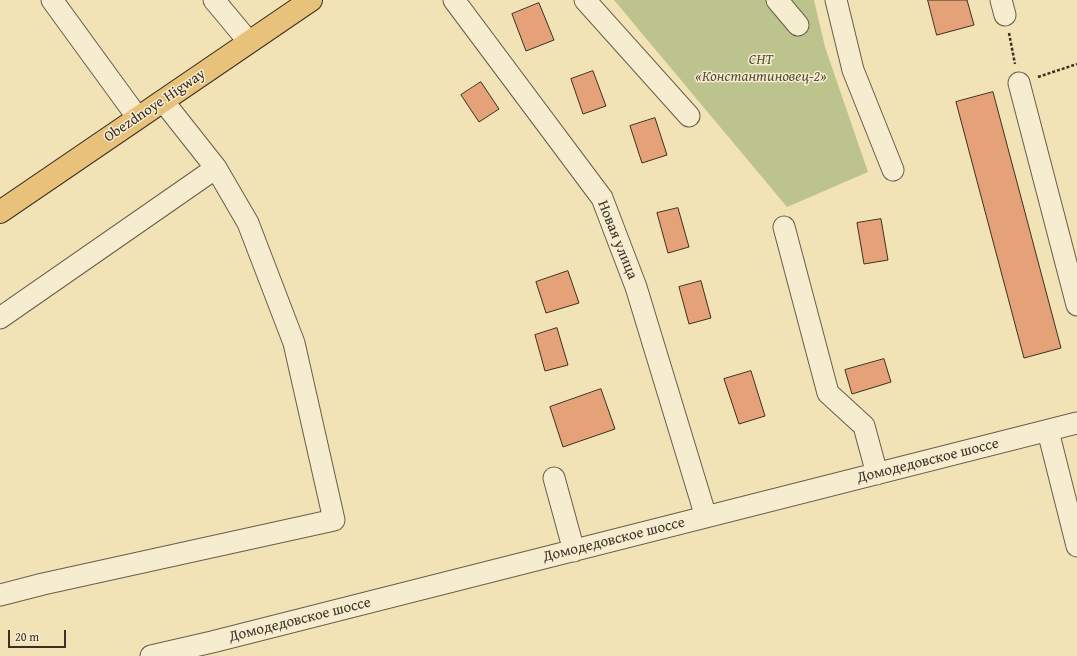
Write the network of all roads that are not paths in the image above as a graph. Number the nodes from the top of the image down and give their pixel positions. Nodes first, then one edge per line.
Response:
1 (52, 0) edge
2 (214, 0) edge
3 (311, 0) edge
4 (454, 0) edge
5 (585, 0) edge
6 (777, 0) edge
7 (836, 0) edge
8 (798, 25) dead end
9 (249, 42) junction
10 (1020, 83) road end
11 (162, 101) junction
12 (689, 116) dead end
13 (138, 118) junction
14 (216, 168) junction
15 (893, 170) dead end
16 (0, 212) edge
17 (784, 227) dead end
18 (1077, 305) edge
19 (0, 318) edge
20 (1077, 423) edge
21 (1048, 431) junction
22 (877, 474) junction
23 (554, 478) dead end
24 (706, 517) junction
25 (1077, 546) edge
26 (574, 551) junction
27 (0, 595) edge
28 (151, 656) edge

1 - 13 street
2 - 9 street
3 - 9 main road, Obezdnoye Higway
4 - 24 street, Новая улица
5 - 12 street
6 - 8 street
7 - 15 street
9 - 11 main road, Obezdnoye Higway
10 - 18 street
11 - 13 main road, Obezdnoye Higway
11 - 14 street
13 - 16 main road, Obezdnoye Higway
14 - 19 street
14 - 27 street
17 - 22 street
20 - 21 street, Домодедовское шоссе
21 - 22 street, Домодедовское шоссе
21 - 25 street
22 - 24 street, Домодедовское шоссе
23 - 26 street
24 - 26 street, Домодедовское шоссе
26 - 28 street, Домодедовское шоссе

